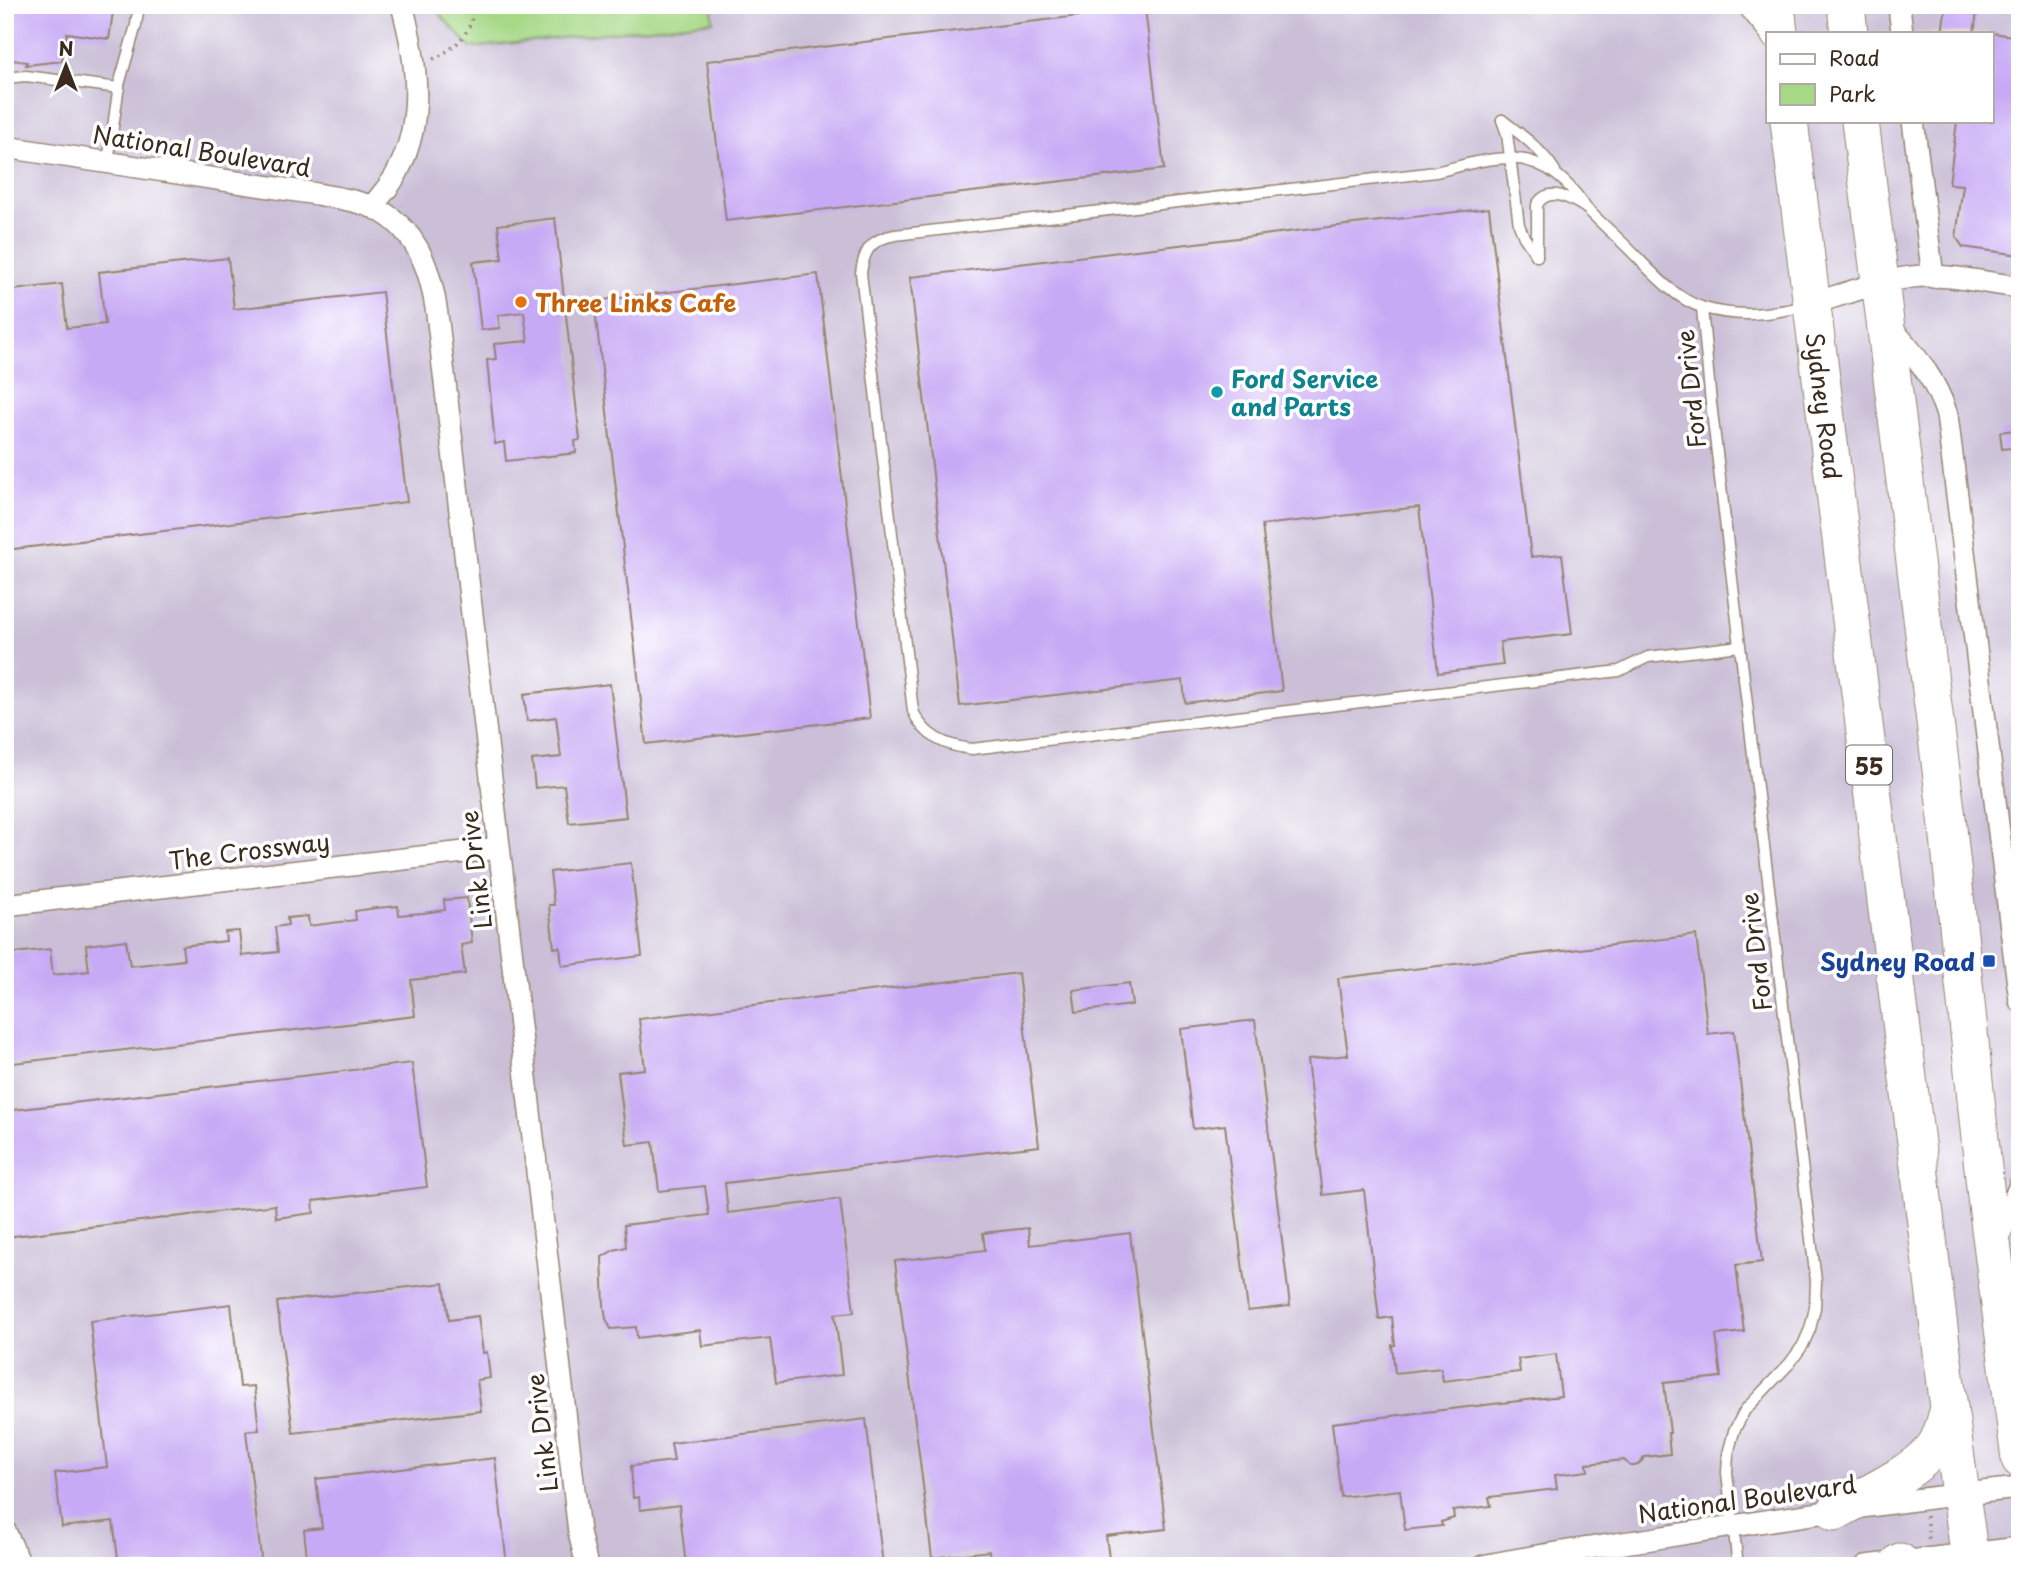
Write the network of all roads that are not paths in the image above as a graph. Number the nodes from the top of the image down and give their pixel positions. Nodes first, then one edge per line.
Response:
1 (139, 5) edge
2 (402, 5) edge
3 (1748, 5) edge
4 (1776, 5) edge
5 (1846, 5) edge
6 (1899, 5) edge
7 (1770, 32) edge
8 (1779, 32) edge
9 (1849, 32) edge
10 (1902, 32) edge
11 (5, 78) edge
12 (118, 88) junction
13 (1790, 122) edge
14 (1860, 122) edge
15 (1913, 122) edge
16 (5, 147) edge
17 (1510, 157) junction
18 (108, 162) junction
19 (1559, 176) junction
20 (1516, 205) junction
21 (1537, 205) junction
22 (1586, 208) junction
23 (380, 211) junction
24 (1933, 277) junction
25 (1880, 283) junction
26 (2020, 287) edge
27 (1811, 304) junction
28 (1702, 308) junction
29 (1886, 322) junction
30 (1740, 646) junction
31 (499, 848) junction
32 (5, 905) edge
33 (2020, 1001) edge
34 (2020, 1185) edge
35 (1993, 1251) junction
36 (1949, 1408) junction
37 (2020, 1459) edge
38 (2020, 1488) edge
39 (1962, 1494) junction
40 (1835, 1512) junction
41 (1733, 1526) junction
42 (5, 1531) edge
43 (579, 1532) junction
44 (2020, 1548) edge
45 (1970, 1559) edge
46 (1900, 1560) edge
47 (1490, 1565) edge
48 (21, 1566) edge
49 (578, 1566) edge
50 (587, 1566) edge
51 (1738, 1566) edge

1 - 12 lane
2 - 23 street
3 - 7 street
4 - 8 highway
5 - 9 highway
6 - 10 street
11 - 12 lane
12 - 18 lane
13 - 27 highway, Sydney Road / 55
14 - 25 highway
15 - 24 street
16 - 18 street, National Boulevard
17 - 19 lane
17 - 19 lane
17 - 20 lane
17 - 30 lane
18 - 23 street, National Boulevard
19 - 22 lane
20 - 21 lane
20 - 21 lane
21 - 22 lane
22 - 28 lane
23 - 31 street, Link Drive
24 - 25 street
24 - 26 street
25 - 27 street
25 - 29 highway
27 - 28 lane
27 - 36 highway, Sydney Road / 55
28 - 30 lane, Ford Drive
29 - 33 street
29 - 35 highway
30 - 41 lane, Ford Drive
31 - 32 street, The Crossway
31 - 43 street, Link Drive
34 - 35 street
35 - 37 highway
36 - 39 highway, Sydney Road / 55
36 - 40 highway
38 - 39 street, National Boulevard
39 - 40 street, National Boulevard
39 - 45 highway, Sydney Road / 55
40 - 41 street, National Boulevard
41 - 47 street, National Boulevard
41 - 51 lane, Ford Drive
42 - 48 street
43 - 49 street, Link Drive
43 - 50 street, Link Drive
44 - 45 street
45 - 46 street

